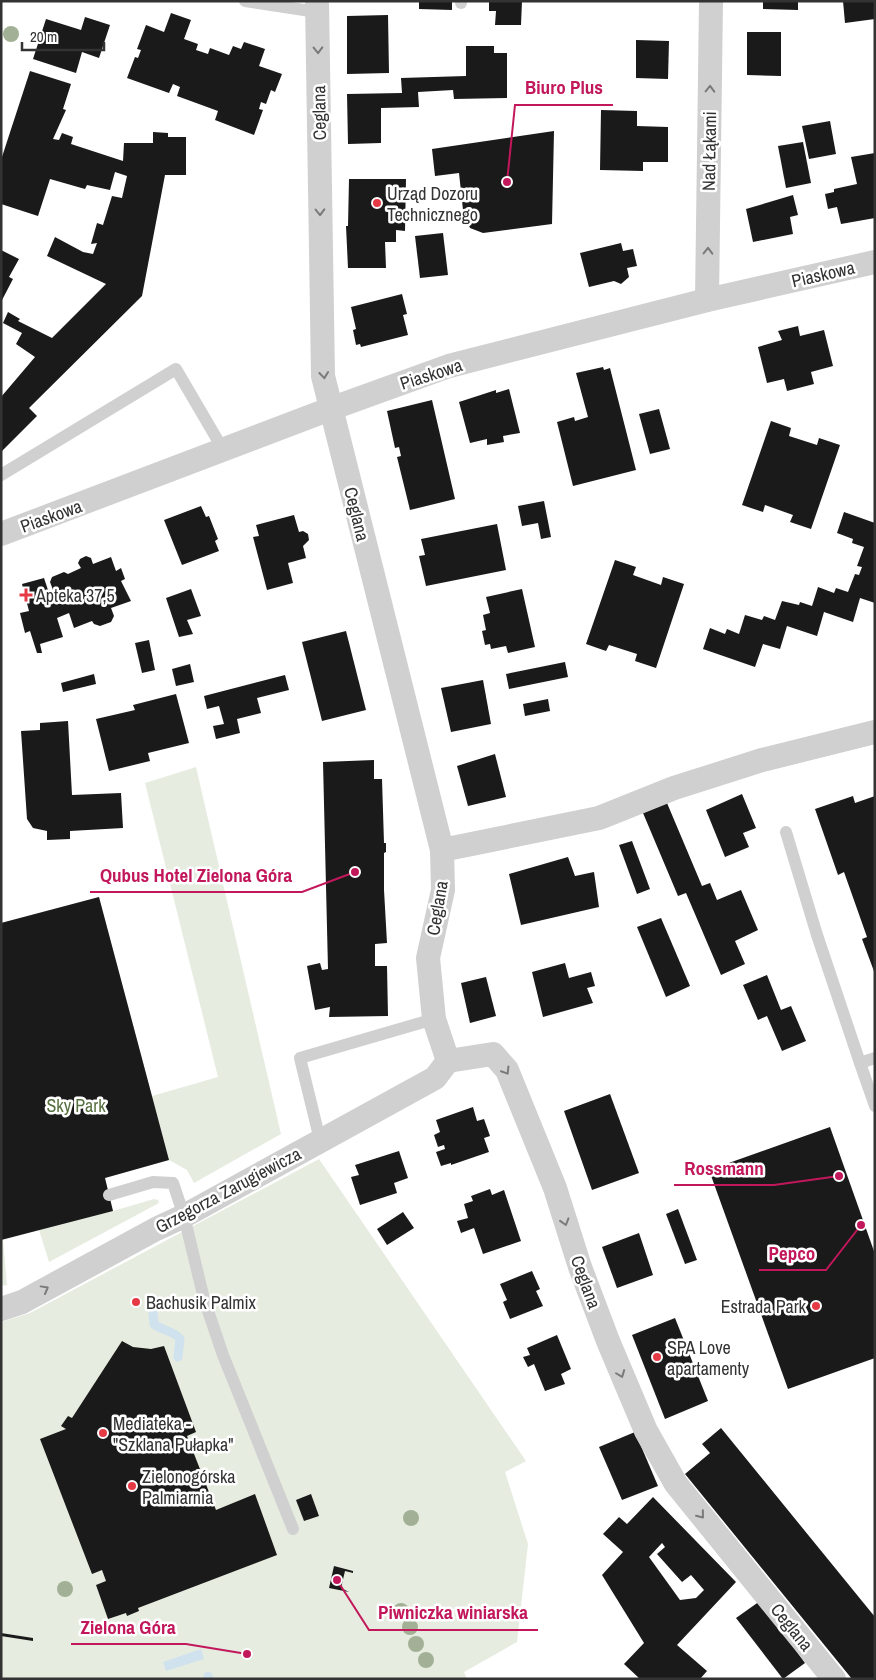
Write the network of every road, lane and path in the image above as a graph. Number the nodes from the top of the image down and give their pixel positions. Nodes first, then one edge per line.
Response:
1 (245, 1) edge
2 (711, 1) edge
3 (317, 7) edge
4 (875, 262) edge
5 (707, 300) junction
6 (330, 409) junction
7 (224, 451) junction
8 (1, 475) edge
9 (1, 534) edge
10 (875, 732) edge
11 (786, 832) dead end
12 (442, 850) junction
13 (434, 1018) junction
14 (875, 1058) edge
15 (448, 1061) junction
16 (860, 1063) junction
17 (875, 1106) edge
18 (320, 1140) junction
19 (109, 1194) dead end
20 (184, 1216) junction
21 (1, 1309) edge
22 (293, 1529) dead end
23 (834, 1679) edge

1 - 3 lane
5 -> 2 street, Nad Łąkami
3 -> 6 street, Ceglana
4 - 5 street, Piaskowa
5 - 6 street, Piaskowa
6 - 7 street, Piaskowa
6 - 12 street, Ceglana
7 - 8 lane
7 - 9 street, Piaskowa
10 - 12 street
11 - 16 lane
12 - 13 street, Ceglana
13 - 15 street, Ceglana
13 - 18 lane
14 - 16 lane
15 - 18 street, Grzegorza Zarugiewicza
15 -> 23 street, Ceglana
16 - 17 lane
18 - 20 street, Grzegorza Zarugiewicza
19 - 20 lane
21 -> 20 street, Grzegorza Zarugiewicza
20 - 22 lane

